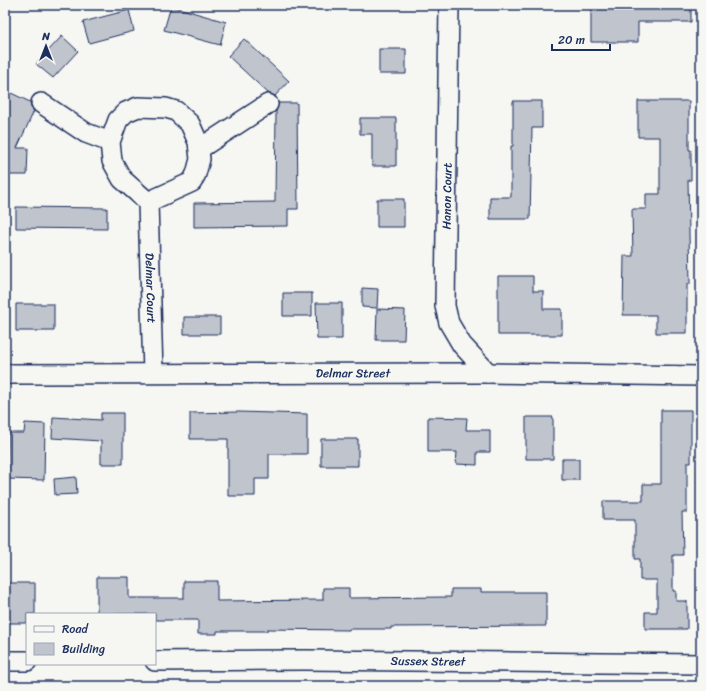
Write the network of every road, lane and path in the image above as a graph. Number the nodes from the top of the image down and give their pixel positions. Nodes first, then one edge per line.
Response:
1 (449, 5) edge
2 (41, 103) dead end
3 (268, 104) dead end
4 (110, 142) junction
5 (199, 149) junction
6 (148, 202) junction
7 (153, 373) junction
8 (488, 373) junction
9 (5, 374) edge
10 (701, 376) edge
11 (5, 661) edge
12 (26, 661) edge
13 (156, 661) edge
14 (701, 664) edge

1 - 8 street, Hanon Court
2 - 4 street
3 - 5 street
4 - 5 street
4 - 6 street
5 - 6 street
6 - 7 street, Delmar Court
7 - 8 street, Delmar Street
7 - 9 street, Delmar Street
8 - 10 street, Delmar Street
11 - 12 street
13 - 14 street, Sussex Street

